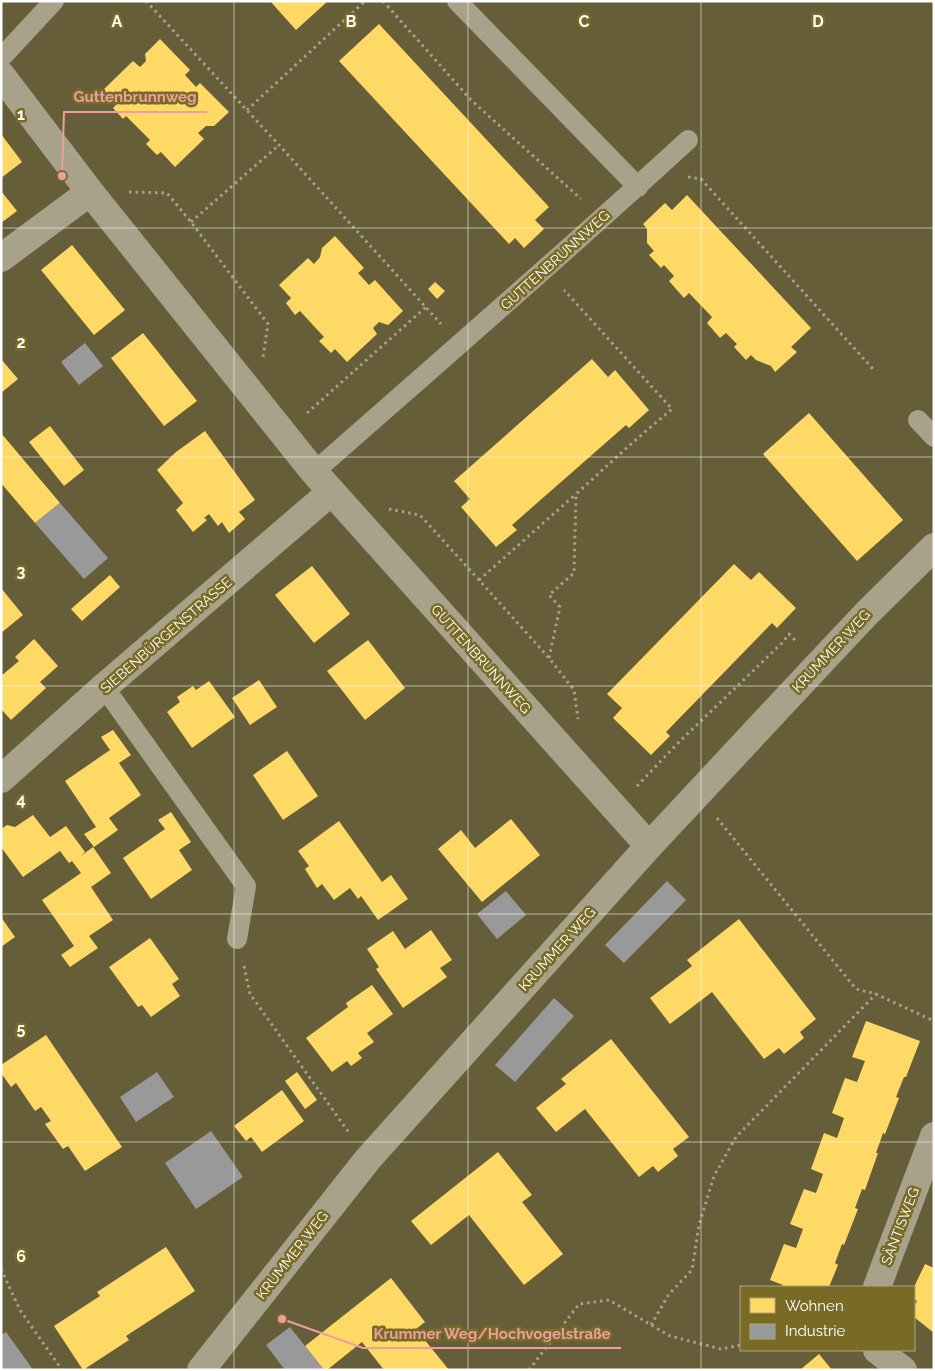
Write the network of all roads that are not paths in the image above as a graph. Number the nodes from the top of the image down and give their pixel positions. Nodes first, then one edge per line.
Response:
1 (54, 1) edge
2 (457, 1) edge
3 (1, 58) edge
4 (1, 75) edge
5 (688, 140) dead end
6 (638, 187) junction
7 (90, 192) junction
8 (1, 258) edge
9 (918, 420) dead end
10 (934, 437) edge
11 (314, 472) junction
12 (331, 492) junction
13 (930, 556) edge
14 (104, 687) junction
15 (6, 765) edge
16 (649, 846) junction
17 (237, 939) road end
18 (934, 1136) edge
19 (877, 1286) edge
20 (878, 1351) edge
21 (201, 1370) edge
22 (903, 1370) edge

1 - 3 lane
2 - 6 lane
4 - 7 street, GUTTENBRUNNWEG
5 - 6 lane, GUTTENBRUNNWEG
6 - 11 lane, GUTTENBRUNNWEG
7 - 8 street
7 - 11 street, GUTTENBRUNNWEG
9 - 10 lane
11 - 12 street, GUTTENBRUNNWEG
12 - 14 street, SIEBENBÜRGENSTRASSE
12 - 16 street, GUTTENBRUNNWEG
13 - 16 street, KRUMMER WEG
14 - 15 street, SIEBENBÜRGENSTRASSE
14 - 17 lane
16 - 21 street, KRUMMER WEG
18 - 19 street, SÄNTISWEG
20 - 22 street

